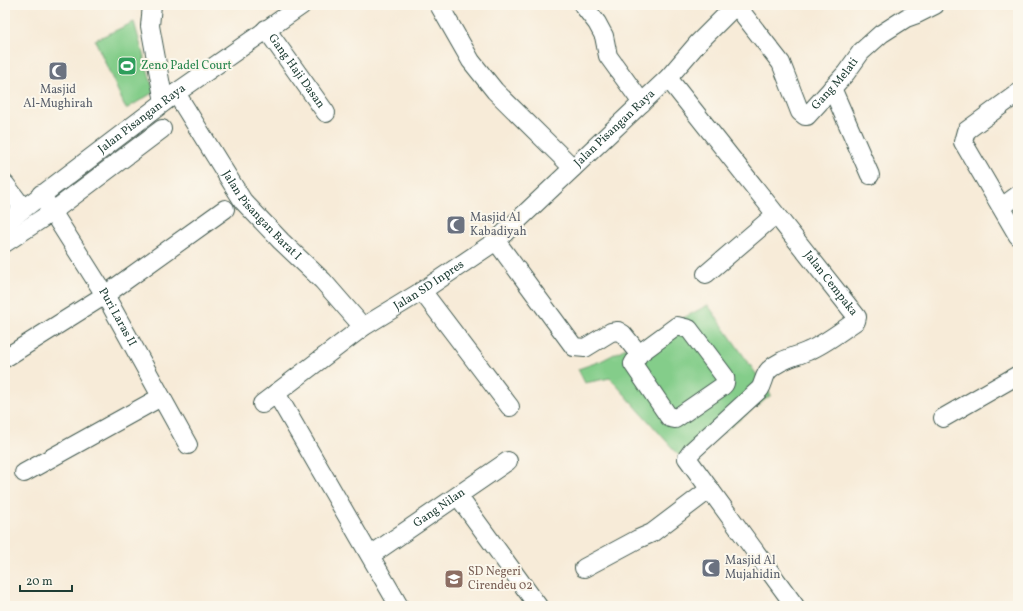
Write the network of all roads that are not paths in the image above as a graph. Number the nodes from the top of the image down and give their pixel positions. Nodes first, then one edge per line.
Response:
1 (152, 5) edge
2 (302, 5) edge
3 (439, 5) edge
4 (583, 5) edge
5 (736, 5) edge
6 (935, 5) edge
7 (266, 29) junction
8 (668, 78) junction
9 (832, 88) junction
10 (1018, 93) edge
11 (170, 97) junction
12 (642, 102) junction
13 (326, 113) dead end
14 (162, 129) dead end
15 (573, 168) junction
16 (870, 175) dead end
17 (58, 181) junction
18 (5, 184) edge
19 (41, 194) junction
20 (1018, 195) edge
21 (69, 199) junction
22 (1002, 207) junction
23 (23, 208) junction
24 (225, 209) dead end
25 (52, 212) junction
26 (775, 215) junction
27 (5, 223) edge
28 (1018, 236) edge
29 (496, 240) junction
30 (5, 243) edge
31 (706, 274) dead end
32 (422, 291) junction
33 (105, 295) junction
34 (362, 328) junction
35 (639, 354) junction
36 (5, 358) edge
37 (1018, 375) edge
38 (276, 392) junction
39 (161, 397) junction
40 (262, 404) dead end
41 (510, 407) dead end
42 (943, 418) dead end
43 (188, 445) dead end
44 (508, 461) dead end
45 (24, 473) dead end
46 (710, 489) junction
47 (458, 496) junction
48 (371, 555) junction
49 (584, 568) dead end
50 (399, 606) edge
51 (538, 606) edge
52 (795, 606) edge

1 - 11 street, Jalan Pisangan Barat I
2 - 7 street, Jalan Pisangan Raya
3 - 15 street, Jalan Pisangan Raya
4 - 12 street
5 - 8 street, Jalan Pisangan Raya
5 - 9 street, Gang Melati
6 - 9 street, Gang Melati
7 - 11 street, Jalan Pisangan Raya
7 - 13 street, Gang Haji Dasan
8 - 12 street, Jalan Pisangan Raya
8 - 26 street, Jalan Cempaka
9 - 16 street
10 - 22 street
11 - 17 street, Jalan Pisangan Raya
11 - 34 street, Jalan Pisangan Barat I
12 - 15 street, Jalan Pisangan Raya
14 - 21 street
15 - 29 street, Jalan SD Inpres
17 - 19 street, Jalan Pisangan Raya
17 - 21 street
18 - 23 street
19 - 23 street, Jalan Pisangan Raya
19 - 25 street, Puri Laras II
20 - 22 street
21 - 25 street
22 - 28 street
23 - 27 street, Jalan Pisangan Raya
24 - 33 street
25 - 30 street
25 - 33 street, Puri Laras II
26 - 31 street
26 - 46 street, Jalan Cempaka
29 - 32 street, Jalan SD Inpres
29 - 35 street
32 - 34 street, Jalan SD Inpres
32 - 41 street
33 - 36 street
33 - 39 street, Puri Laras II
34 - 38 street, Jalan SD Inpres
35 - 35 street
37 - 42 street
38 - 40 street, Jalan SD Inpres
38 - 48 street
39 - 43 street, Puri Laras II
39 - 45 street
44 - 47 street, Gang Nilan
46 - 49 street
46 - 52 street, Jalan Cempaka
47 - 48 street, Gang Nilan
47 - 51 street
48 - 50 street

